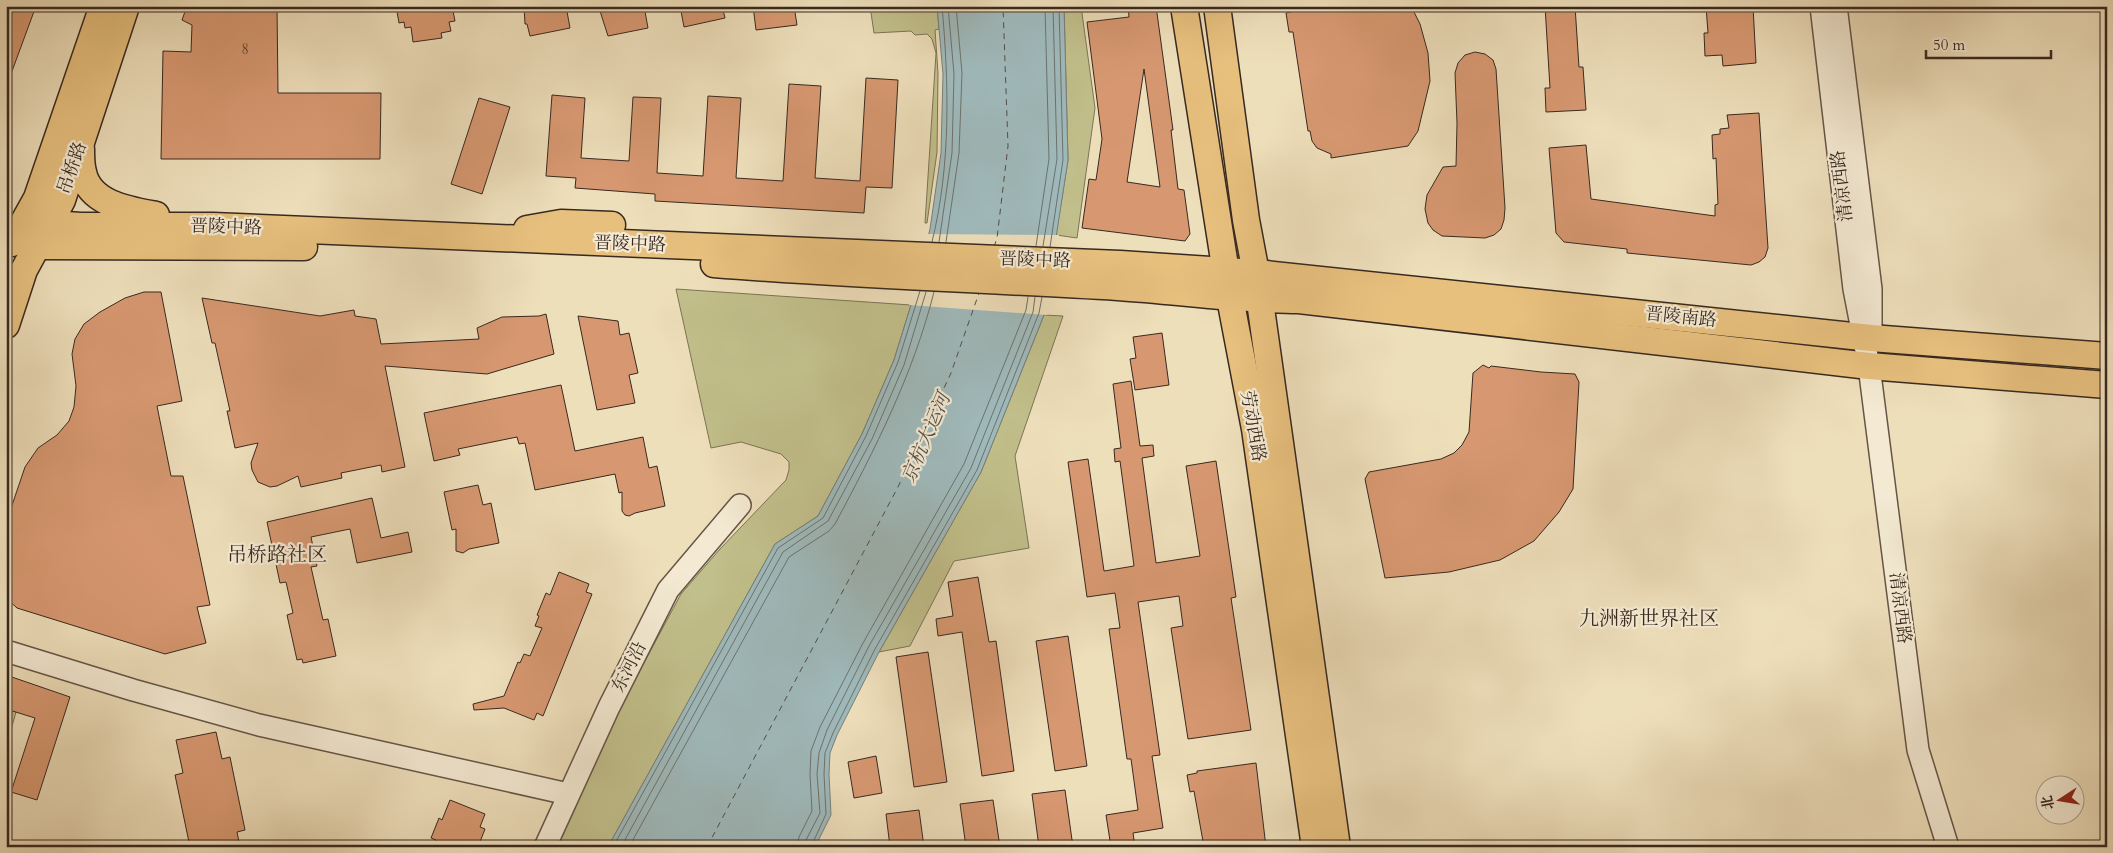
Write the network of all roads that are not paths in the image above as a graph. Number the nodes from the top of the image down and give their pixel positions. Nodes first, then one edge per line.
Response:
1 (102, 6) edge
2 (126, 6) edge
3 (1184, 6) edge
4 (1217, 6) edge
5 (1821, 6) edge
6 (1836, 6) edge
7 (80, 145) junction
8 (50, 224) junction
9 (213, 226) junction
10 (16, 242) edge
11 (894, 256) junction
12 (1225, 271) junction
13 (1256, 273) junction
14 (1120, 276) junction
15 (1230, 298) junction
16 (1260, 300) junction
17 (6, 325) edge
18 (1868, 337) junction
19 (2107, 356) edge
20 (1869, 366) junction
21 (2107, 385) edge
22 (740, 506) dead end
23 (6, 651) edge
24 (568, 794) junction
25 (545, 847) edge
26 (1315, 847) edge
27 (1337, 847) edge
28 (1948, 847) edge

1 - 10 main road, 吊桥路
2 - 7 main road, 吊桥路
3 - 12 main road, 劳动西路
4 - 13 main road, 劳动西路
5 - 18 street, 清凉西路
6 - 18 street, 清凉西路
7 - 8 main road, 吊桥路
7 - 9 main road
8 - 9 main road, 晋陵中路
8 - 10 main road, 晋陵中路
9 - 11 main road, 晋陵中路
10 - 11 main road, 晋陵中路
10 - 17 main road, 吊桥路
11 - 14 main road, 晋陵中路
12 - 13 main road, 晋陵中路
12 - 14 main road, 晋陵中路
12 - 15 main road, 劳动西路
13 - 16 main road, 劳动西路
13 - 18 main road, 晋陵南路
14 - 15 main road, 晋陵中路
15 - 16 main road, 晋陵中路
15 - 26 main road, 劳动西路
16 - 20 main road, 晋陵南路
16 - 27 main road, 劳动西路
18 - 19 main road, 晋陵南路
18 - 20 street, 清凉西路
20 - 21 main road, 晋陵南路
20 - 28 street, 清凉西路
22 - 24 street, 东河沿
23 - 24 street
24 - 25 street, 东河沿

